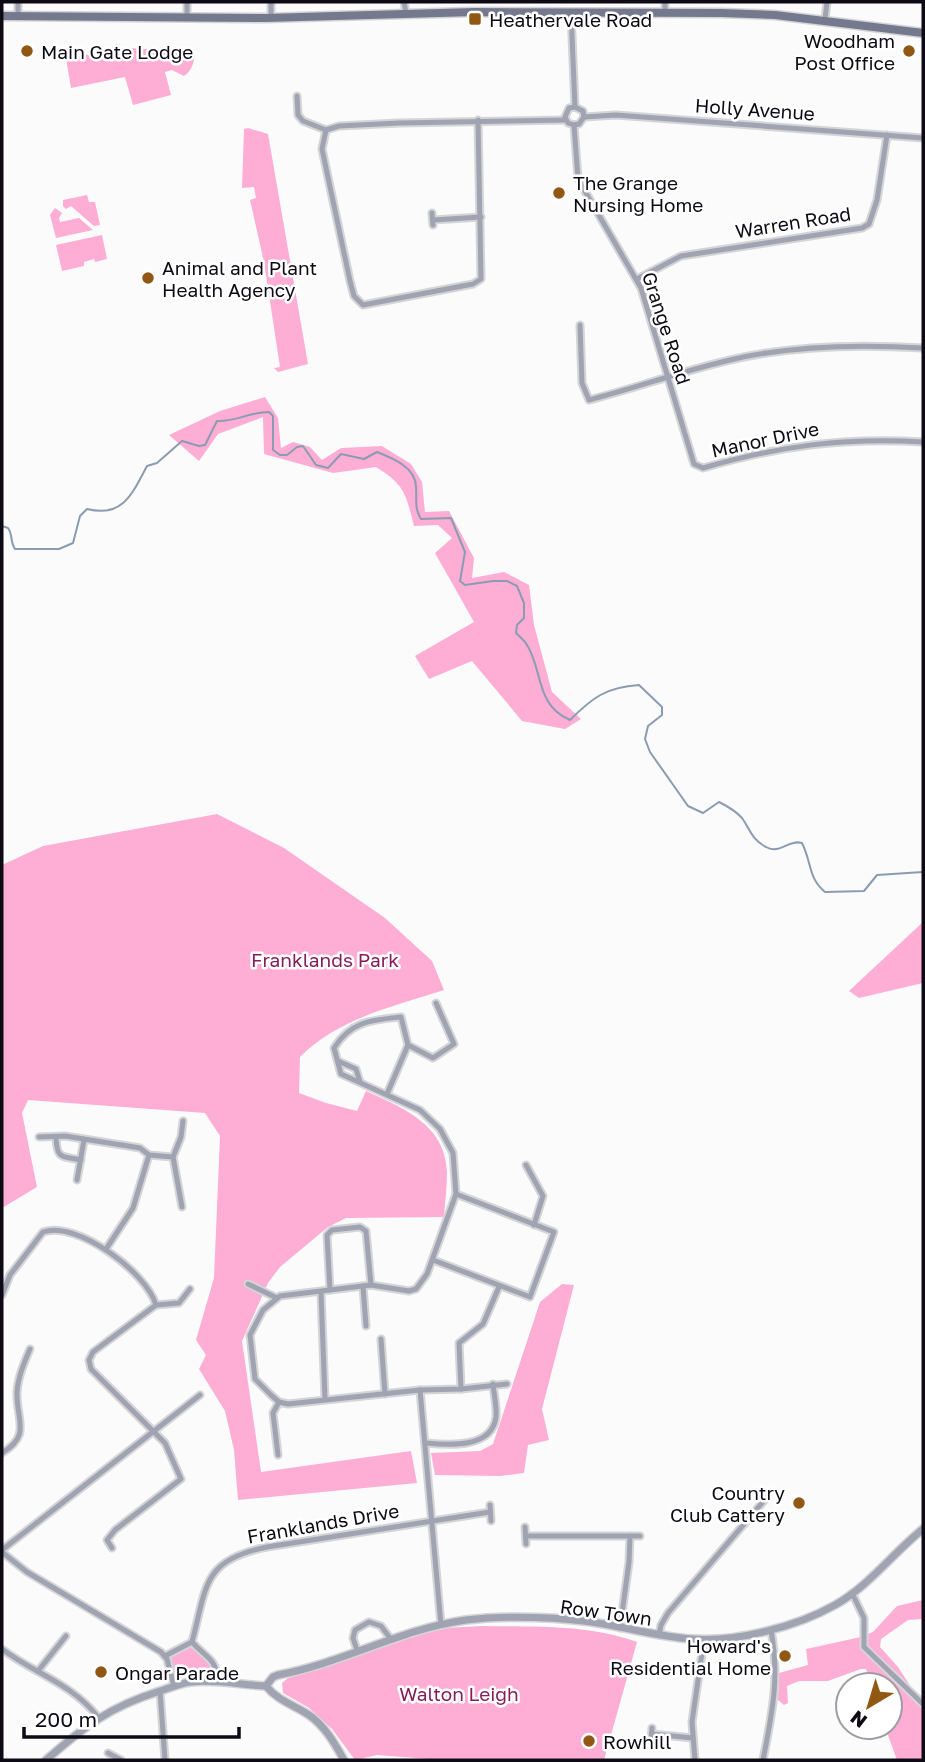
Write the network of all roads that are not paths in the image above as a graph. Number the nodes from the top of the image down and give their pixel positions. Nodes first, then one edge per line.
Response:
1 (18, 2) edge
2 (187, 2) edge
3 (271, 2) edge
4 (404, 2) edge
5 (665, 2) edge
6 (827, 2) edge
7 (474, 7) edge
8 (571, 12) junction
9 (665, 12) junction
10 (406, 13) junction
11 (2, 16) edge
12 (18, 16) junction
13 (187, 17) junction
14 (271, 18) junction
15 (825, 20) junction
16 (923, 33) edge
17 (297, 96) dead end
18 (575, 107) junction
19 (290, 108) dead end
20 (298, 108) junction
21 (584, 117) junction
22 (478, 120) junction
23 (566, 120) junction
24 (573, 125) junction
25 (326, 130) junction
26 (887, 135) junction
27 (923, 138) edge
28 (481, 217) junction
29 (432, 219) dead end
30 (637, 279) junction
31 (580, 324) dead end
32 (923, 348) edge
33 (667, 378) junction
34 (923, 442) edge
35 (697, 466) joint
36 (436, 1003) dead end
37 (408, 1045) junction
38 (338, 1061) junction
39 (360, 1082) junction
40 (387, 1094) junction
41 (183, 1121) dead end
42 (39, 1137) dead end
43 (56, 1138) junction
44 (84, 1140) junction
45 (149, 1155) junction
46 (173, 1157) junction
47 (80, 1160) junction
48 (526, 1165) dead end
49 (77, 1180) dead end
50 (456, 1194) junction
51 (182, 1207) dead end
52 (534, 1225) junction
53 (106, 1249) junction
54 (433, 1260) junction
55 (247, 1284) dead end
56 (371, 1285) junction
57 (362, 1286) junction
58 (499, 1287) junction
59 (190, 1289) dead end
60 (330, 1290) junction
61 (321, 1292) junction
62 (2, 1295) edge
63 (277, 1298) junction
64 (156, 1306) junction
65 (366, 1326) dead end
66 (381, 1339) dead end
67 (30, 1349) dead end
68 (493, 1384) junction
69 (507, 1384) dead end
70 (461, 1389) junction
71 (420, 1390) junction
72 (385, 1394) junction
73 (200, 1395) dead end
74 (325, 1399) junction
75 (279, 1402) junction
76 (152, 1432) junction
77 (425, 1443) junction
78 (2, 1453) edge
79 (278, 1455) dead end
80 (768, 1496) dead end
81 (490, 1505) dead end
82 (490, 1512) junction
83 (433, 1521) junction
84 (491, 1521) dead end
85 (525, 1527) dead end
86 (923, 1529) edge
87 (526, 1536) junction
88 (630, 1536) junction
89 (640, 1536) dead end
90 (526, 1544) dead end
91 (112, 1548) dead end
92 (2, 1551) edge
93 (852, 1593) junction
94 (441, 1625) junction
95 (620, 1628) junction
96 (771, 1630) junction
97 (659, 1635) junction
98 (66, 1636) dead end
99 (390, 1638) junction
100 (704, 1639) junction
101 (192, 1642) junction
102 (2, 1648) edge
103 (357, 1650) junction
104 (165, 1656) junction
105 (38, 1671) junction
106 (222, 1681) junction
107 (174, 1686) junction
108 (266, 1686) junction
109 (160, 1691) junction
110 (923, 1704) edge
111 (98, 1717) junction
112 (652, 1734) dead end
113 (693, 1738) junction
114 (55, 1752) junction
115 (108, 1753) dead end
116 (46, 1760) edge
117 (61, 1760) edge
118 (121, 1760) edge
119 (165, 1760) edge
120 (344, 1760) edge
121 (695, 1760) edge
122 (763, 1760) edge

1 - 12 street
2 - 13 street
3 - 14 street
4 - 10 street
5 - 9 street
6 - 15 street
7 - 8 main road
7 - 10 main road
8 - 9 main road
8 - 18 street
9 - 15 main road
10 - 14 main road
11 - 12 main road
12 - 13 main road
13 - 14 main road
15 - 16 main road
17 - 20 street
18 - 21 street
18 - 23 street
19 - 20 street
20 - 25 street
21 - 24 street
21 - 26 street, Holly Avenue
22 - 23 street
22 - 25 street
22 - 28 street
23 - 24 street
24 - 30 street, Grange Road
25 - 28 street
26 - 27 street, Holly Avenue
26 - 30 street, Warren Road
28 - 29 street
30 - 33 street, Grange Road
31 - 33 street
32 - 33 street
33 - 35 street, Grange Road
34 - 35 street, Manor Drive
36 - 37 street
37 - 38 street
37 - 40 street
38 - 39 street
38 - 39 street
39 - 40 street
40 - 50 street
41 - 46 street
42 - 43 street
43 - 44 street
43 - 47 street
44 - 45 street
44 - 47 street
45 - 46 street
45 - 53 street
46 - 51 street
47 - 49 street
48 - 52 street
50 - 52 street
50 - 54 street
52 - 58 street
53 - 62 street
53 - 64 street
54 - 56 street
54 - 58 street
55 - 63 street
56 - 57 street
56 - 60 street
57 - 60 street
57 - 65 street
58 - 70 street
59 - 64 street
60 - 61 street
61 - 63 street
61 - 74 street
63 - 75 street
64 - 76 street
66 - 72 street
67 - 78 street
68 - 69 street
68 - 70 street
68 - 77 street
70 - 71 street
71 - 72 street
71 - 77 street
72 - 74 street
73 - 76 street
74 - 75 street
75 - 79 street
76 - 91 street
76 - 92 street
77 - 83 street
80 - 97 street
81 - 82 street
82 - 83 street, Franklands Drive
82 - 84 street
83 - 94 street
83 - 101 street, Franklands Drive
85 - 87 street
86 - 93 street, Row Town
87 - 88 street
87 - 90 street
88 - 89 street
88 - 95 street
92 - 104 street
93 - 96 street, Row Town
93 - 110 street
94 - 95 street, Row Town
94 - 99 street, Row Town
95 - 97 street, Row Town
96 - 100 street, Row Town
96 - 122 street
97 - 100 street, Row Town
98 - 105 street
99 - 103 street, Row Town
99 - 103 street
100 - 113 street
101 - 104 street
101 - 106 street
102 - 105 street
103 - 108 street, Row Town
104 - 107 street
105 - 111 street
106 - 107 street
106 - 108 street
107 - 109 street
108 - 120 street
109 - 111 street
109 - 119 street
111 - 114 street
112 - 113 street
113 - 121 street
114 - 116 street
114 - 117 street
115 - 118 street

